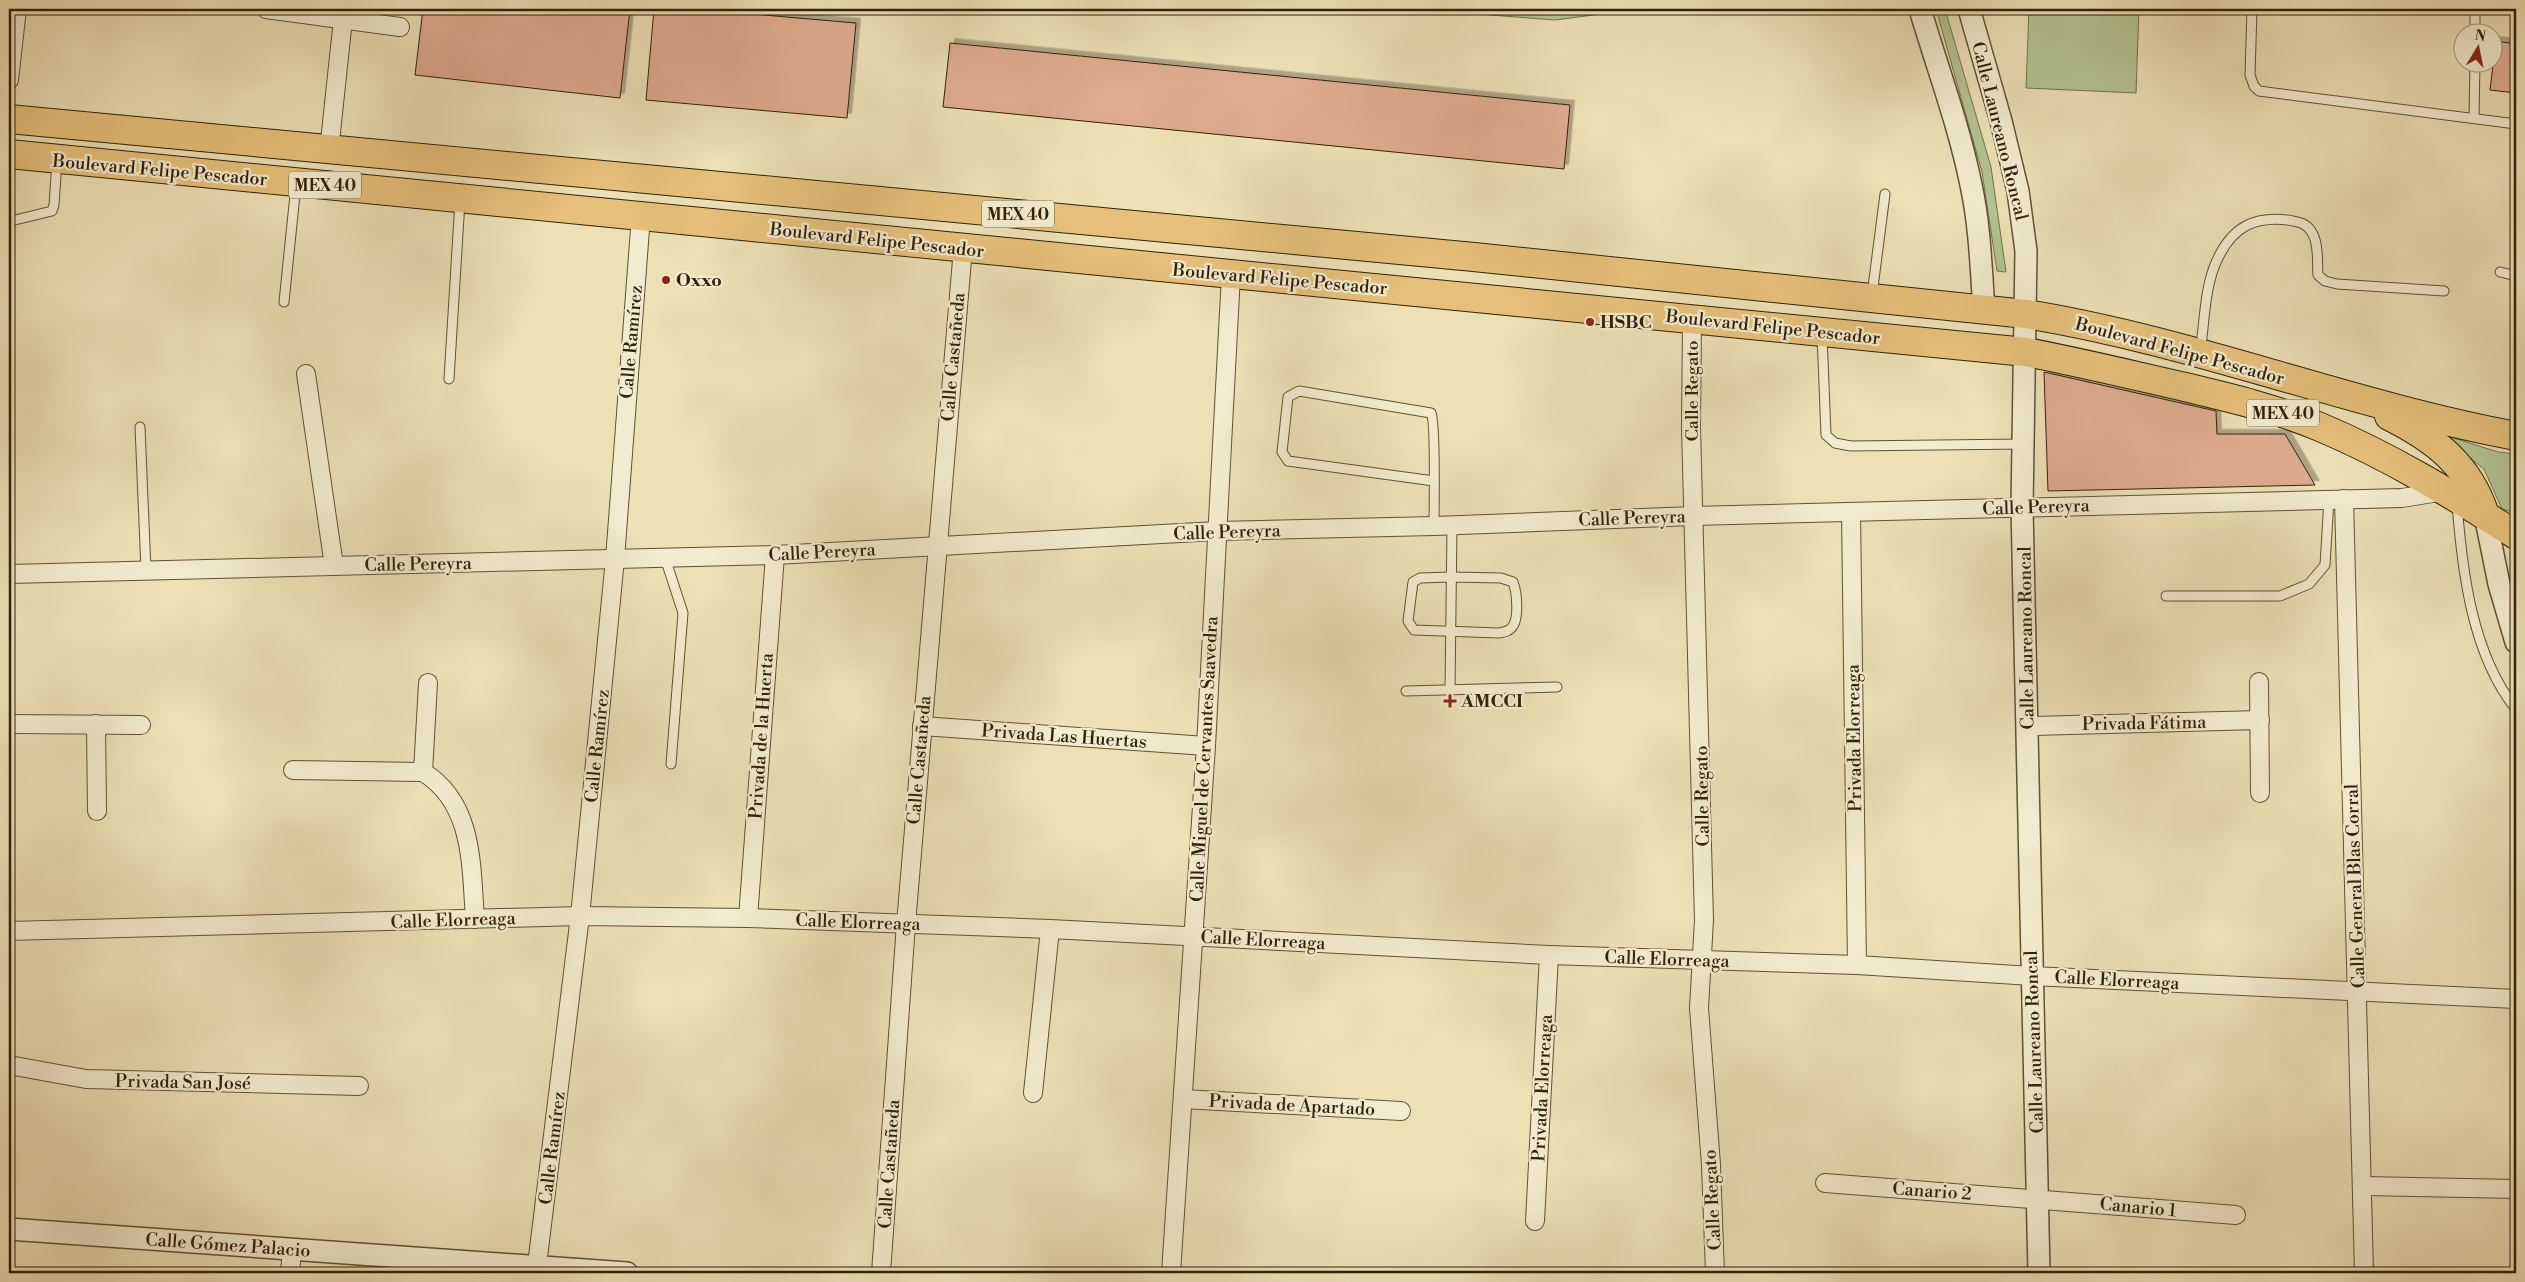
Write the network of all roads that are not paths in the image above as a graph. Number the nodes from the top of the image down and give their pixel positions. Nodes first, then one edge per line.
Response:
1 (16, 9) edge
2 (266, 9) edge
3 (1920, 9) edge
4 (1969, 9) edge
5 (2252, 9) edge
6 (2475, 9) edge
7 (343, 19) junction
8 (2475, 22) edge
9 (400, 27) dead end
10 (2475, 72) edge
11 (9, 80) edge
12 (2474, 118) junction
13 (9, 119) edge
14 (2516, 124) edge
15 (329, 151) junction
16 (9, 154) edge
17 (57, 160) junction
18 (668, 181) junction
19 (296, 183) junction
20 (1884, 194) dead end
21 (460, 198) junction
22 (641, 216) junction
23 (15, 220) dead end
24 (963, 248) junction
25 (2500, 272) dead end
26 (1231, 275) junction
27 (2516, 276) edge
28 (2444, 291) dead end
29 (1871, 298) junction
30 (284, 302) dead end
31 (1984, 310) junction
32 (2026, 314) junction
33 (1692, 318) junction
34 (1822, 332) junction
35 (2026, 352) junction
36 (2200, 352) junction
37 (306, 374) dead end
38 (449, 380) dead end
39 (2352, 398) junction
40 (140, 428) dead end
41 (2506, 434) edge
42 (2025, 444) junction
43 (1434, 481) junction
44 (2450, 494) junction
45 (2337, 499) junction
46 (2022, 508) junction
47 (1851, 512) junction
48 (2485, 515) junction
49 (1693, 516) junction
50 (1434, 526) junction
51 (1452, 526) junction
52 (1217, 531) junction
53 (2516, 535) edge
54 (936, 546) junction
55 (775, 555) junction
56 (665, 558) junction
57 (615, 559) junction
58 (334, 566) junction
59 (146, 570) junction
60 (9, 574) edge
61 (1451, 577) junction
62 (2166, 596) dead end
63 (1451, 632) junction
64 (2516, 642) edge
65 (2259, 682) dead end
66 (428, 683) dead end
67 (1557, 687) dead end
68 (1450, 690) junction
69 (1406, 691) dead end
70 (2516, 709) edge
71 (2260, 720) junction
72 (9, 724) edge
73 (96, 724) junction
74 (141, 725) dead end
75 (922, 726) junction
76 (2028, 726) junction
77 (1206, 746) junction
78 (671, 764) dead end
79 (293, 770) dead end
80 (423, 772) junction
81 (2260, 793) dead end
82 (97, 811) dead end
83 (580, 916) junction
84 (748, 918) junction
85 (475, 919) junction
86 (906, 924) junction
87 (1050, 929) junction
88 (9, 931) edge
89 (1194, 937) junction
90 (1549, 955) junction
91 (1703, 960) junction
92 (1857, 965) junction
93 (2032, 976) junction
94 (2358, 991) junction
95 (2516, 999) edge
96 (9, 1066) edge
97 (359, 1086) dead end
98 (1033, 1093) dead end
99 (1183, 1099) junction
100 (1401, 1111) dead end
101 (1825, 1183) dead end
102 (2363, 1186) junction
103 (2516, 1189) edge
104 (2039, 1199) junction
105 (2236, 1215) dead end
106 (1535, 1221) dead end
107 (9, 1228) edge
108 (292, 1250) junction
109 (415, 1266) edge
110 (537, 1270) edge
111 (290, 1273) edge
112 (627, 1273) edge
113 (881, 1273) edge
114 (1171, 1273) edge
115 (1715, 1273) edge
116 (2039, 1273) edge
117 (2364, 1273) edge

1 - 11 street
2 - 7 street
3 - 31 street
4 - 32 street, Calle Laureano Roncal
5 - 12 lane
6 - 8 lane
7 - 9 street
7 - 15 street
10 - 12 lane
12 - 14 lane
13 - 15 main road, Boulevard Felipe Pescador / MEX 40
15 - 18 main road, Boulevard Felipe Pescador / MEX 40
16 - 17 main road, Boulevard Felipe Pescador / MEX 40
17 - 19 main road, Boulevard Felipe Pescador / MEX 40
17 - 23 lane
18 - 22 main road
18 - 29 main road, Boulevard Felipe Pescador / MEX 40
19 - 21 main road, Boulevard Felipe Pescador / MEX 40
19 - 30 lane
20 - 29 lane
21 - 22 main road, Boulevard Felipe Pescador / MEX 40
21 - 38 lane
22 - 24 main road, Boulevard Felipe Pescador / MEX 40
22 - 57 street, Calle Ramírez
24 - 26 main road, Boulevard Felipe Pescador / MEX 40
24 - 54 street, Calle Castañeda
25 - 27 lane
26 - 33 main road, Boulevard Felipe Pescador / MEX 40
26 - 52 street, Calle Miguel de Cervantes Saavedra
28 - 36 lane
29 - 31 main road, Boulevard Felipe Pescador / MEX 40
31 - 32 main road, Boulevard Felipe Pescador / MEX 40
32 - 35 street, Calle Laureano Roncal
32 - 36 main road, Boulevard Felipe Pescador / MEX 40
33 - 34 main road, Boulevard Felipe Pescador / MEX 40
33 - 49 street, Calle Regato
34 - 35 main road, Boulevard Felipe Pescador / MEX 40
34 - 42 lane
35 - 42 street, Calle Laureano Roncal
35 - 44 main road, Boulevard Felipe Pescador / MEX 40
36 - 39 main road, Boulevard Felipe Pescador / MEX 40
37 - 58 street
39 - 41 main road, Boulevard Felipe Pescador / MEX 40
39 - 48 main road
40 - 59 lane
42 - 46 street, Calle Laureano Roncal
43 - 43 lane
43 - 50 lane
44 - 45 street, Calle Pereyra
44 - 48 main road, Boulevard Felipe Pescador / MEX 40
44 - 70 lane
45 - 46 street, Calle Pereyra
45 - 62 lane
45 - 94 street, Calle General Blas Corral
46 - 47 street, Calle Pereyra
46 - 76 street, Calle Laureano Roncal
47 - 49 street, Calle Pereyra
47 - 92 street, Privada Elorreaga
48 - 53 main road, Boulevard Felipe Pescador / MEX 40
48 - 64 street
49 - 51 street, Calle Pereyra
49 - 91 street, Calle Regato
50 - 51 street, Calle Pereyra
50 - 52 street, Calle Pereyra
51 - 61 lane
52 - 54 street, Calle Pereyra
52 - 77 street, Calle Miguel de Cervantes Saavedra
54 - 55 street, Calle Pereyra
54 - 75 street, Calle Castañeda
55 - 56 street, Calle Pereyra
55 - 84 street, Privada de la Huerta
56 - 57 street, Calle Pereyra
56 - 78 lane
57 - 58 street, Calle Pereyra
57 - 83 street, Calle Ramírez
58 - 59 street, Calle Pereyra
59 - 60 street, Calle Pereyra
61 - 63 lane
61 - 63 lane
61 - 63 lane
63 - 68 lane
65 - 71 street
66 - 80 street
67 - 68 lane
68 - 69 lane
71 - 76 street, Privada Fátima
71 - 81 street
72 - 73 street
73 - 74 street
73 - 82 street
75 - 77 street, Privada Las Huertas
75 - 86 street, Calle Castañeda
76 - 93 street, Calle Laureano Roncal
77 - 89 street, Calle Miguel de Cervantes Saavedra
79 - 80 street
80 - 85 street
83 - 84 street, Calle Elorreaga
83 - 85 street, Calle Elorreaga
83 - 110 street, Calle Ramírez
84 - 86 street, Calle Elorreaga
85 - 88 street, Calle Elorreaga
86 - 87 street, Calle Elorreaga
86 - 113 street, Calle Castañeda
87 - 89 street, Calle Elorreaga
87 - 98 street
89 - 90 street, Calle Elorreaga
89 - 99 street, Calle Miguel de Cervantes Saavedra
90 - 91 street, Calle Elorreaga
90 - 106 street, Privada Elorreaga
91 - 92 street, Calle Elorreaga
91 - 115 street, Calle Regato
92 - 93 street, Calle Elorreaga
93 - 94 street, Calle Elorreaga
93 - 104 street, Calle Laureano Roncal
94 - 95 street, Calle Elorreaga
94 - 102 street, Calle General Blas Corral
96 - 97 street, Privada San José
99 - 100 street, Privada de Apartado
99 - 114 street, Calle Miguel de Cervantes Saavedra
101 - 104 street, Canario 2
102 - 103 street
102 - 117 street, Calle General Blas Corral
104 - 105 street, Canario 1
104 - 116 street, Calle Laureano Roncal
107 - 108 street, Calle Gómez Palacio
108 - 109 street, Calle Gómez Palacio
108 - 111 street
109 - 110 street, Calle Gómez Palacio
110 - 112 street, Calle Gómez Palacio

